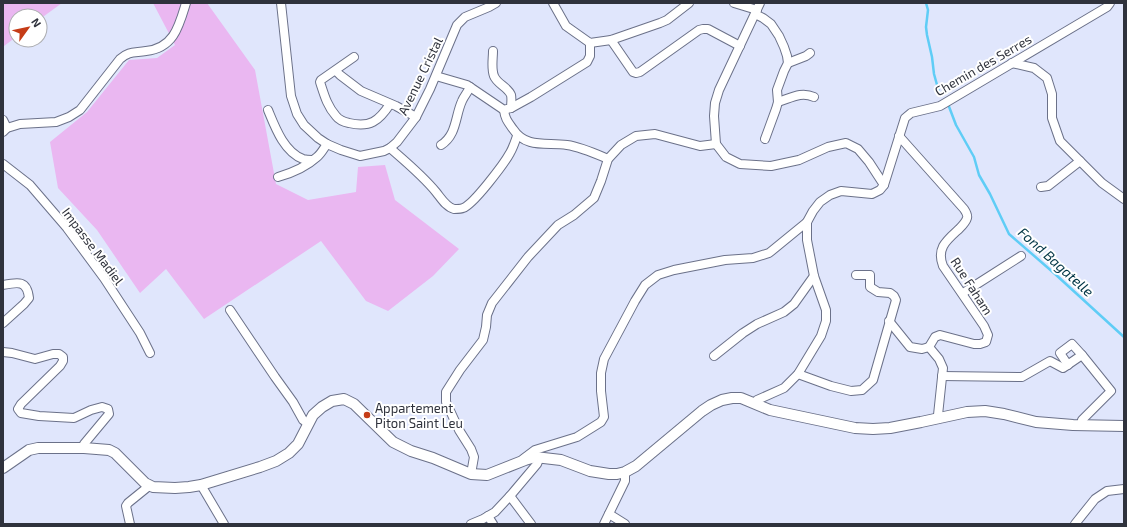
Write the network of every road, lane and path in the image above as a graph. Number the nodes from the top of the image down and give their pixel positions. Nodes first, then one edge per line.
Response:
1 (186, 3) edge
2 (281, 3) edge
3 (496, 3) edge
4 (553, 3) edge
5 (689, 3) edge
6 (734, 3) edge
7 (1110, 3) edge
8 (757, 9) edge
9 (611, 40) junction
10 (590, 43) junction
11 (740, 46) junction
12 (493, 51) dead end
13 (810, 52) dead end
14 (354, 57) dead end
15 (788, 63) junction
16 (1012, 63) junction
17 (336, 71) junction
18 (436, 76) junction
19 (470, 87) junction
20 (814, 98) dead end
21 (778, 102) junction
22 (390, 104) junction
23 (507, 109) junction
24 (268, 110) dead end
25 (416, 117) junction
26 (4, 127) edge
27 (518, 136) junction
28 (899, 136) junction
29 (765, 139) dead end
30 (327, 144) junction
31 (716, 144) junction
32 (441, 145) dead end
33 (390, 148) junction
34 (608, 159) junction
35 (312, 160) junction
36 (1080, 161) junction
37 (3, 164) edge
38 (278, 177) dead end
39 (884, 185) junction
40 (1041, 186) dead end
41 (1124, 199) edge
42 (807, 222) junction
43 (1021, 256) dead end
44 (856, 275) dead end
45 (814, 276) junction
46 (3, 285) edge
47 (962, 293) junction
48 (230, 310) dead end
49 (890, 321) junction
50 (3, 323) edge
51 (929, 347) junction
52 (3, 352) edge
53 (150, 353) dead end
54 (1082, 355) junction
55 (714, 356) dead end
56 (1068, 365) junction
57 (798, 374) junction
58 (942, 376) junction
59 (754, 403) junction
60 (939, 418) junction
61 (308, 424) junction
62 (1081, 425) junction
63 (1124, 426) edge
64 (84, 448) junction
65 (540, 457) junction
66 (516, 463) junction
67 (3, 468) edge
68 (625, 472) junction
69 (472, 474) junction
70 (201, 485) junction
71 (149, 486) junction
72 (1124, 489) edge
73 (510, 496) junction
74 (609, 514) junction
75 (488, 516) junction
76 (130, 524) edge
77 (224, 524) edge
78 (471, 524) edge
79 (493, 524) edge
80 (531, 524) edge
81 (604, 524) edge
82 (626, 524) edge
83 (1075, 524) edge

1 - 26 street
2 - 30 street
3 - 18 street, Avenue Cristal
4 - 10 street
5 - 9 street
6 - 8 street
7 - 16 street, Chemin des Serres
8 - 11 street
8 - 15 street
9 - 10 street
9 - 11 street
10 - 23 street
11 - 31 street
12 - 23 street
13 - 15 street
14 - 17 street
15 - 21 street
16 - 28 street, Chemin des Serres
16 - 36 street
17 - 22 street
17 - 22 street
18 - 19 street
18 - 25 street, Avenue Cristal
19 - 23 street
19 - 32 street
20 - 21 street
21 - 29 street
22 - 25 street
23 - 27 street
24 - 35 street
25 - 33 street, Avenue Cristal
27 - 33 street
27 - 34 street
28 - 39 street, Chemin des Serres
28 - 47 street, Rue Faham
30 - 33 street
30 - 35 street
31 - 34 street
31 - 39 street
34 - 69 street
35 - 38 street
36 - 40 street
36 - 41 street
37 - 53 street, Impasse Madiel
39 - 42 street
42 - 45 street
42 - 66 street
43 - 47 street
44 - 49 street
45 - 55 street
45 - 57 street
46 - 50 street
47 - 51 street, Rue Faham
48 - 61 street
49 - 51 street
49 - 57 street
51 - 58 street
52 - 64 street
54 - 56 street
54 - 56 street
54 - 62 street
56 - 58 street
57 - 59 street
58 - 60 street
59 - 60 main road
59 - 68 main road
60 - 62 main road
61 - 69 main road
61 - 70 main road
62 - 63 main road
64 - 67 main road
64 - 71 main road
65 - 66 main road
65 - 68 main road
65 - 73 street
66 - 69 main road
68 - 74 street
70 - 71 main road
70 - 77 street
71 - 76 street
72 - 83 street
73 - 75 street
73 - 80 street
74 - 81 street
74 - 82 street
75 - 78 street
75 - 79 street

